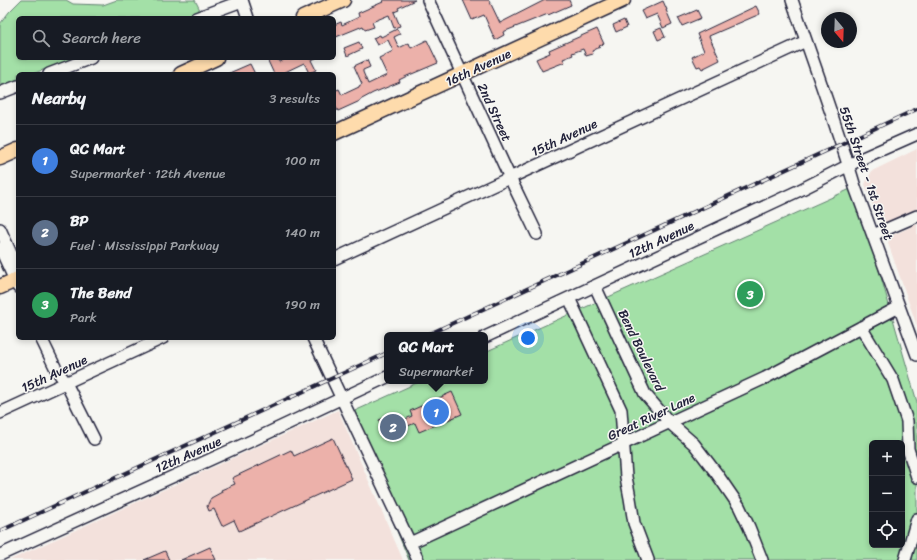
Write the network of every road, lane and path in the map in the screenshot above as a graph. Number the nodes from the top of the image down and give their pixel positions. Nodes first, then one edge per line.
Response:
1 (242, 0) edge
2 (344, 0) edge
3 (428, 0) edge
4 (623, 0) edge
5 (792, 0) edge
6 (201, 16) edge
7 (247, 16) edge
8 (308, 16) edge
9 (806, 41) junction
10 (86, 60) edge
11 (212, 60) edge
12 (54, 72) edge
13 (190, 72) edge
14 (462, 74) junction
15 (16, 87) edge
16 (0, 93) edge
17 (336, 132) edge
18 (917, 134) edge
19 (16, 151) edge
20 (0, 158) edge
21 (849, 166) junction
22 (510, 178) junction
23 (917, 216) edge
24 (0, 229) edge
25 (538, 234) dead end
26 (873, 235) junction
27 (0, 248) edge
28 (336, 258) edge
29 (16, 276) edge
30 (16, 277) edge
31 (16, 279) edge
32 (595, 286) junction
33 (0, 287) edge
34 (569, 298) junction
35 (899, 307) junction
36 (861, 327) junction
37 (488, 336) edge
38 (42, 340) edge
39 (50, 340) edge
40 (159, 340) edge
41 (314, 340) edge
42 (917, 355) edge
43 (384, 378) edge
44 (66, 383) junction
45 (341, 398) junction
46 (0, 413) edge
47 (670, 423) junction
48 (94, 439) dead end
49 (624, 444) junction
50 (917, 477) edge
51 (917, 519) edge
52 (410, 543) junction
53 (0, 555) edge
54 (418, 560) edge
55 (648, 560) edge
56 (762, 560) edge
57 (905, 560) edge

1 - 6 street
1 - 7 street
2 - 8 main road
3 - 14 street, 2nd Street
4 - 14 main road, 16th Avenue
5 - 9 street, 55th Street - 1st Street
9 - 21 street, 55th Street - 1st Street
9 - 22 street, 15th Avenue
10 - 12 street
11 - 13 main road
14 - 17 main road, 16th Avenue
14 - 22 street, 2nd Street
15 - 16 street
18 - 21 street, 12th Avenue
19 - 20 main road
21 - 26 street, 55th Street - 1st Street
21 - 32 street, 12th Avenue
22 - 25 street, 2nd Street
22 - 28 street, 15th Avenue
23 - 26 street
24 - 29 street
26 - 35 street, 55th Street - 1st Street
27 - 30 street
31 - 33 main road
32 - 34 street, 12th Avenue
32 - 47 street, Bend Boulevard
34 - 37 street, 12th Avenue
34 - 49 street
35 - 36 street, Great River Lane
35 - 42 street, 55th Street - 1st Street
36 - 47 street, Great River Lane
36 - 50 street
38 - 44 street
39 - 44 street
40 - 44 street, 15th Avenue
41 - 45 street
43 - 45 street, 12th Avenue
44 - 46 street, 15th Avenue
44 - 48 street
45 - 52 street
45 - 53 street, 12th Avenue
47 - 49 street, Great River Lane
47 - 56 street, Bend Boulevard
49 - 52 street, Great River Lane
49 - 55 street
51 - 57 street
52 - 54 street

